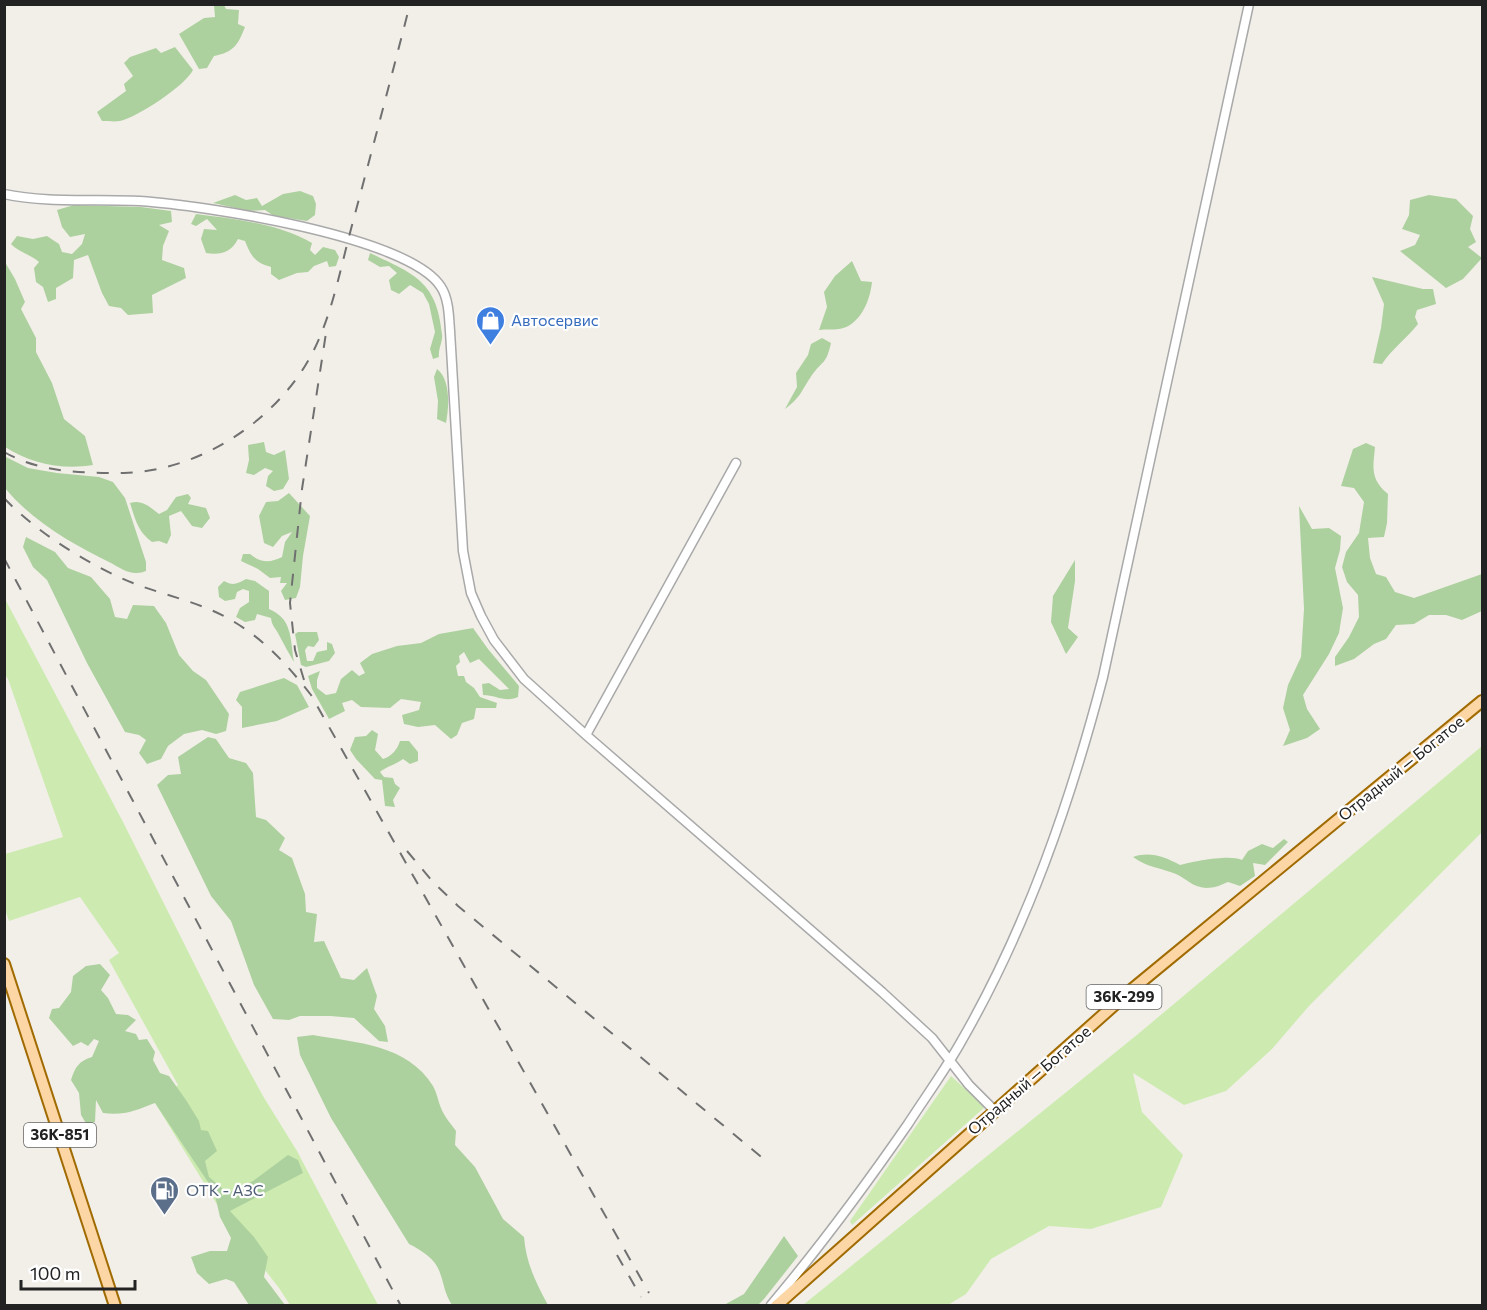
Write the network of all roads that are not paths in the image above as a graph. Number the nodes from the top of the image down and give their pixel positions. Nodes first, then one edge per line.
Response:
1 (1249, 4) edge
2 (4, 194) edge
3 (736, 463) dead end
4 (1482, 701) edge
5 (586, 735) junction
6 (4, 964) edge
7 (950, 1060) junction
8 (994, 1110) junction
9 (115, 1305) edge
10 (773, 1305) edge

1 - 7 street
2 - 5 street
3 - 5 street
4 - 8 main road, Отрадный — Богатое / 36К-299
5 - 7 street
6 - 9 main road, 36К-851
7 - 8 street
7 - 10 street
8 - 10 main road, Отрадный — Богатое / 36К-299

